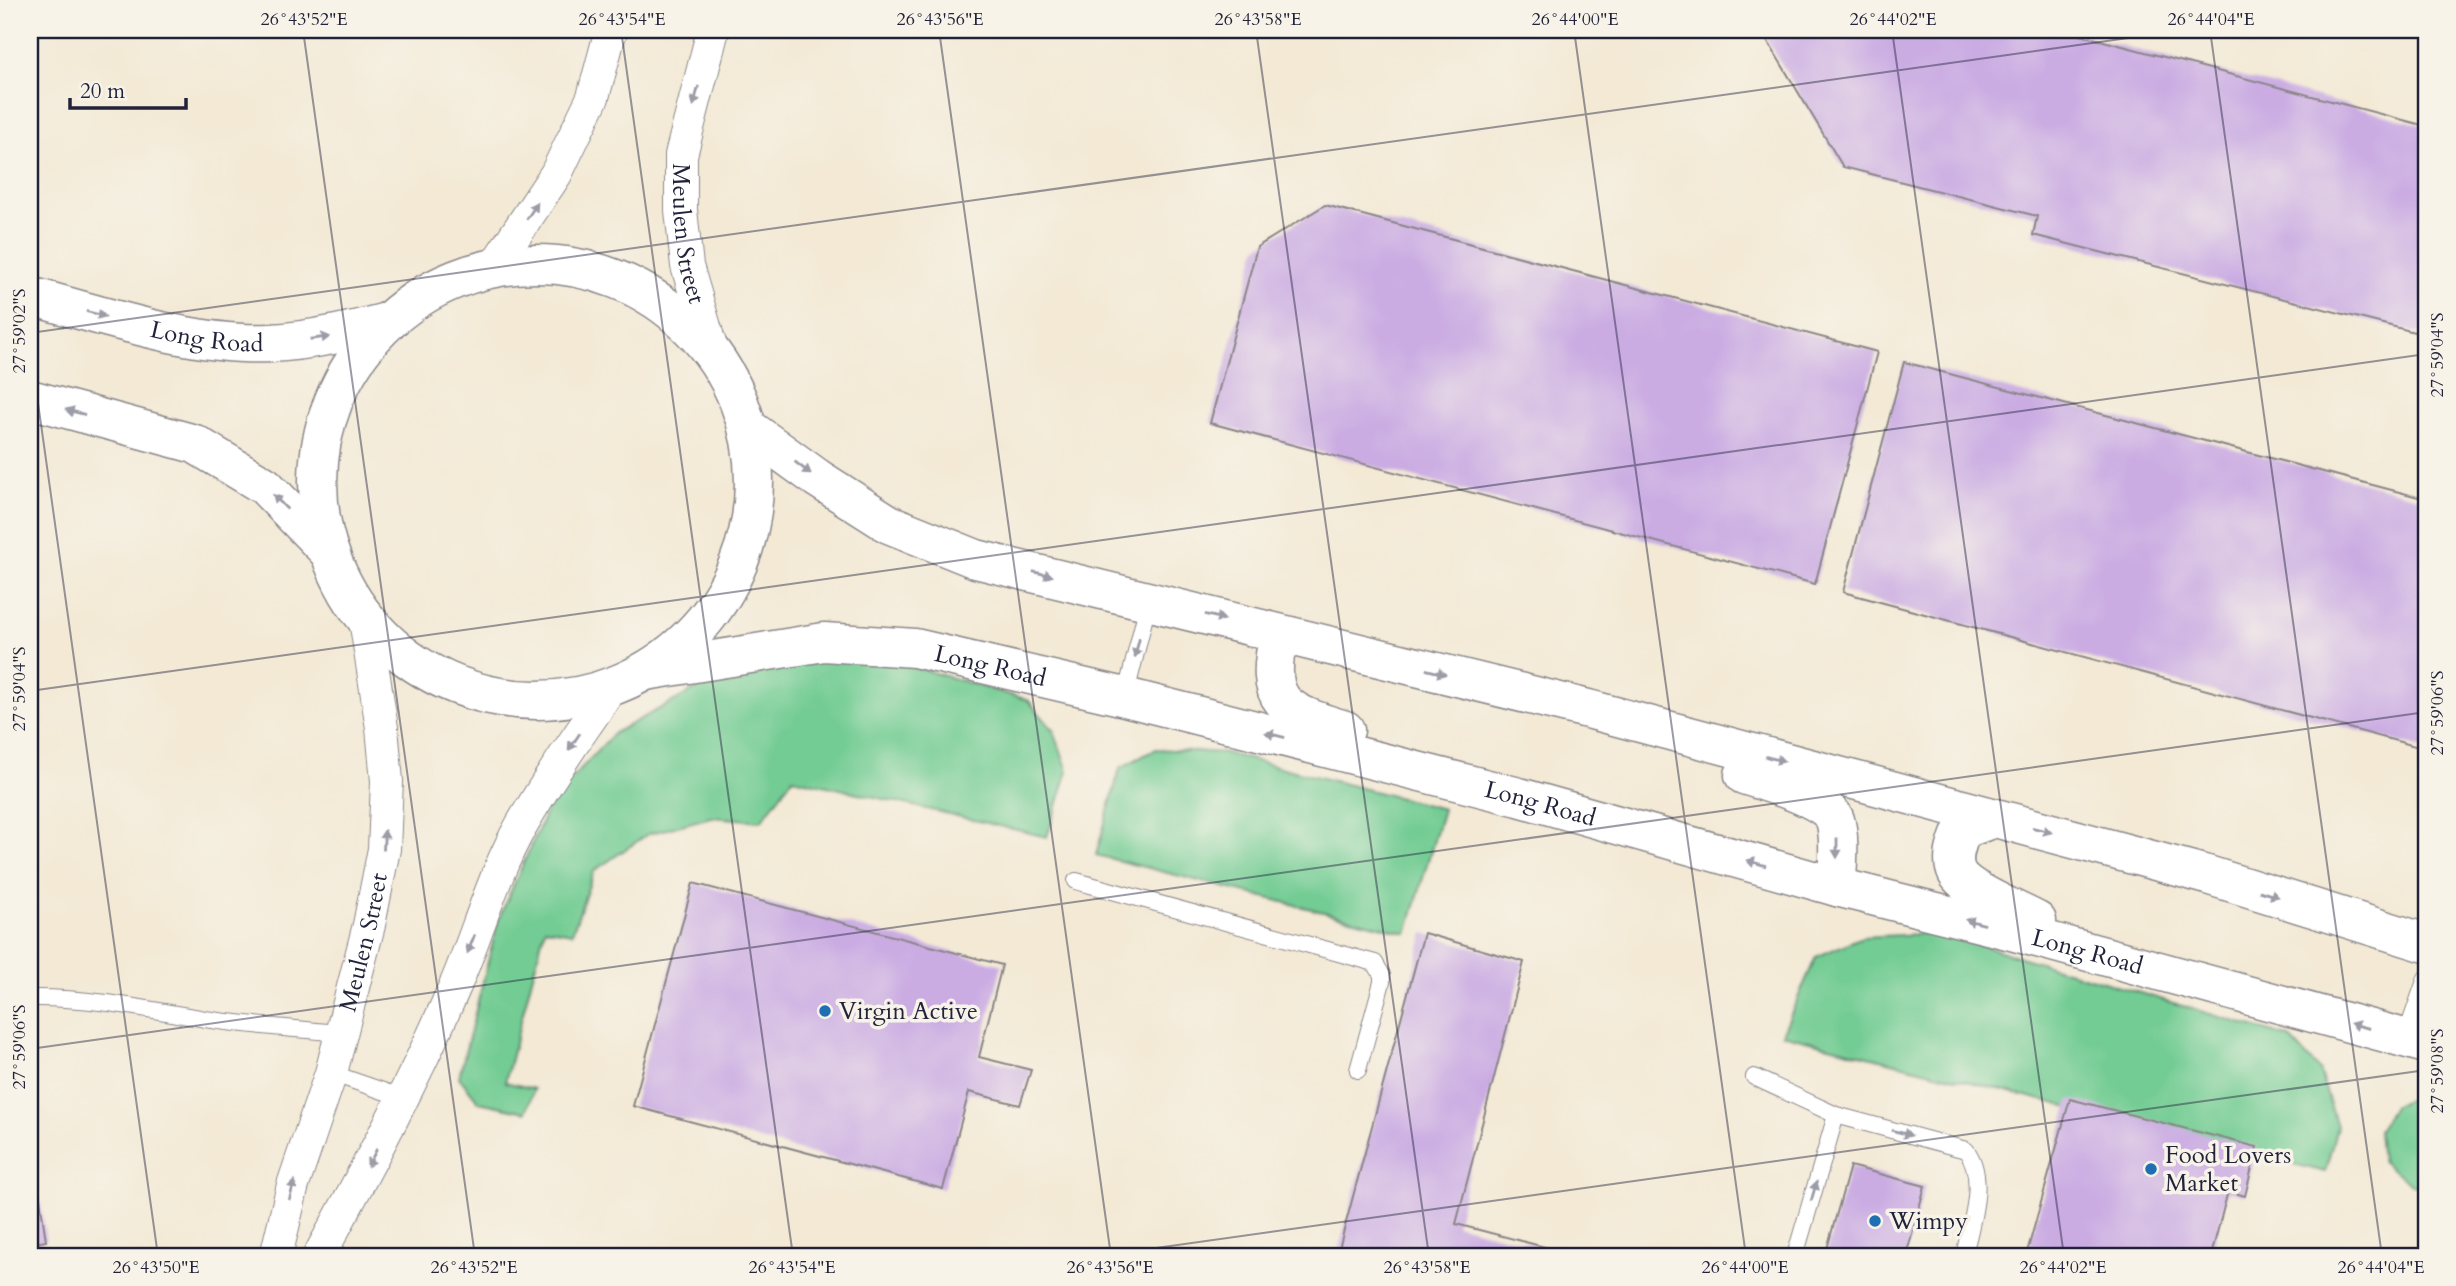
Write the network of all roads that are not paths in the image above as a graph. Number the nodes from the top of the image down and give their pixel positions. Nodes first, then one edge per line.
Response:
1 (611, 30) edge
2 (713, 30) edge
3 (494, 267) junction
4 (30, 296) edge
5 (387, 322) junction
6 (713, 354) junction
7 (30, 399) edge
8 (748, 428) junction
9 (328, 551) junction
10 (1149, 600) junction
11 (365, 619) junction
12 (1279, 634) junction
13 (629, 679) junction
14 (1125, 697) junction
15 (1592, 710) junction
16 (1519, 797) junction
17 (1994, 818) junction
18 (1076, 881) dead end
19 (1837, 887) junction
20 (2426, 943) edge
21 (2118, 960) junction
22 (2426, 978) edge
23 (30, 998) edge
24 (341, 1033) junction
25 (2416, 1041) edge
26 (1358, 1070) dead end
27 (331, 1073) junction
28 (1754, 1077) dead end
29 (403, 1098) junction
30 (1836, 1115) junction
31 (276, 1256) edge
32 (319, 1256) edge
33 (1795, 1256) edge
34 (1964, 1256) edge

3 -> 1 street
2 -> 6 street, Meulen Street
3 - 5 street
3 - 6 street
4 -> 5 street, Long Road
5 - 9 street
6 - 8 street
9 -> 7 street
8 -> 10 street
8 - 13 street
9 - 11 street
10 -> 12 street
10 -> 14 lane
11 - 13 street
24 -> 11 street, Meulen Street
12 -> 15 street
12 - 16 street
13 - 14 street, Long Road
13 -> 29 street
16 -> 14 street, Long Road
15 -> 17 street
15 -> 19 street
19 -> 16 street, Long Road
17 -> 20 street
17 - 21 street
18 - 26 lane
21 -> 19 street, Long Road
25 -> 21 street, Long Road
22 - 25 lane
23 - 24 lane
24 - 27 street, Meulen Street
27 - 29 lane
31 -> 27 street, Meulen Street
28 - 30 lane
29 -> 32 street
33 -> 30 lane
30 -> 34 lane

